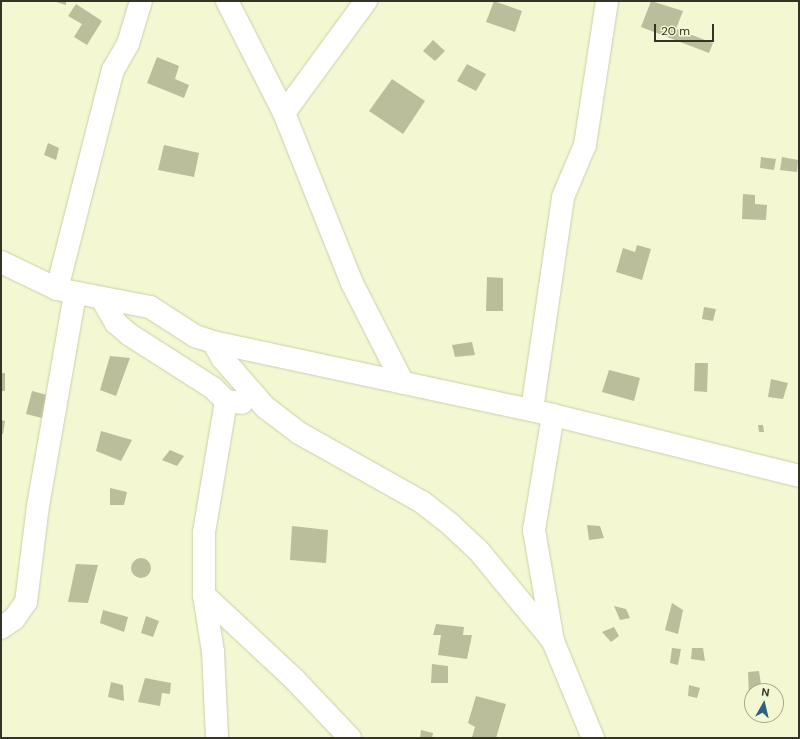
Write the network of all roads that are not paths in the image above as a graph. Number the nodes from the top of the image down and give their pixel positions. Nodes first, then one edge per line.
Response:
1 (141, 1) edge
2 (227, 1) edge
3 (366, 1) edge
4 (607, 1) edge
5 (284, 113) junction
6 (1, 262) edge
7 (66, 291) junction
8 (102, 299) junction
9 (213, 342) junction
10 (403, 383) junction
11 (226, 401) junction
12 (265, 408) junction
13 (532, 410) junction
14 (553, 415) junction
15 (799, 476) edge
16 (204, 595) junction
17 (1, 628) edge
18 (553, 641) junction
19 (217, 738) edge
20 (350, 738) edge
21 (593, 738) edge

1 - 7 street
2 - 5 street
3 - 5 street
4 - 13 street
5 - 10 street
6 - 7 street
7 - 8 street
7 - 17 street
8 - 9 street
8 - 11 street
9 - 10 street
9 - 12 street
10 - 13 street
11 - 12 street
11 - 16 street
12 - 18 street
13 - 14 street
14 - 15 street
14 - 18 street
16 - 19 street
16 - 20 street
18 - 21 street

